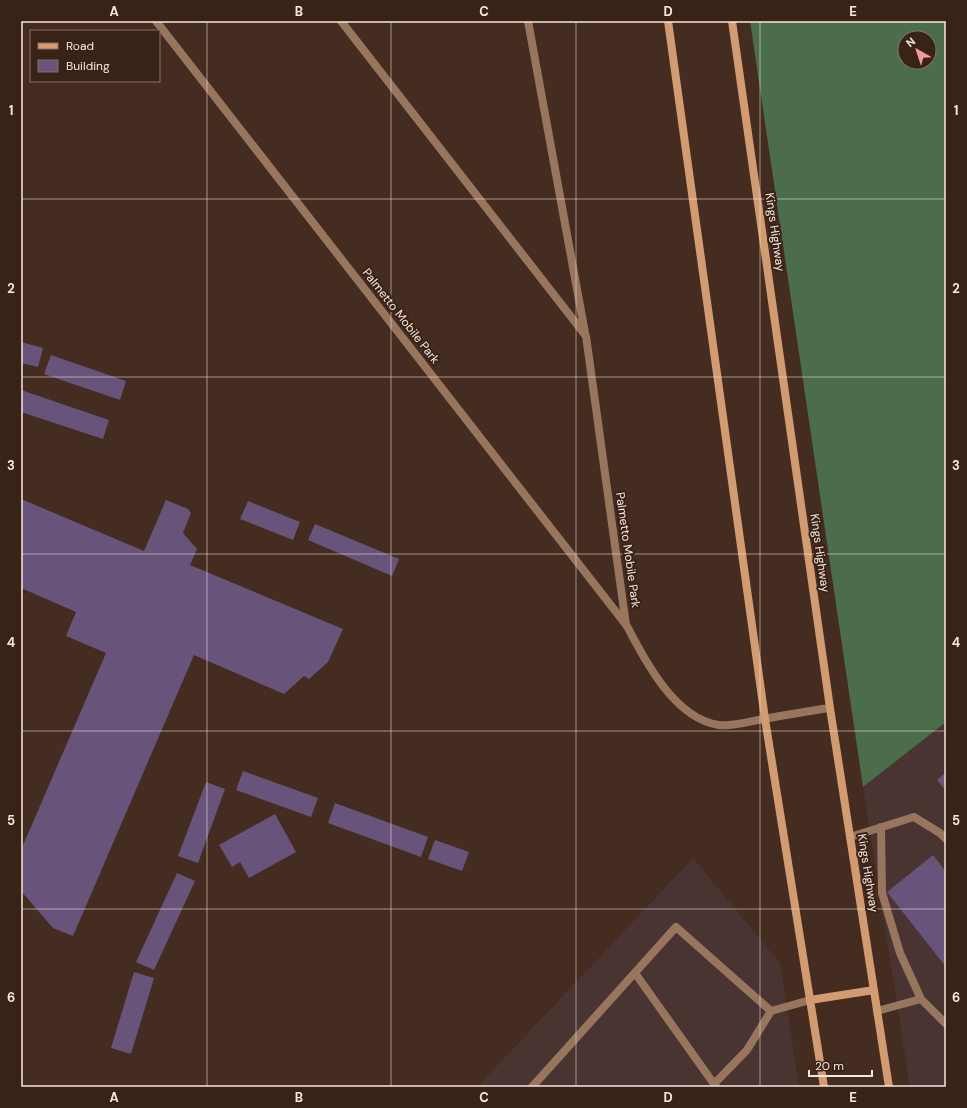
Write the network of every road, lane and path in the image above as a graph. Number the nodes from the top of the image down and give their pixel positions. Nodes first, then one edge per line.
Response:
1 (156, 21) edge
2 (341, 21) edge
3 (528, 21) edge
4 (668, 21) edge
5 (732, 21) edge
6 (586, 336) junction
7 (627, 626) junction
8 (830, 708) junction
9 (765, 719) junction
10 (881, 827) junction
11 (850, 837) junction
12 (946, 840) edge
13 (635, 973) junction
14 (874, 990) junction
15 (921, 999) junction
16 (810, 1000) junction
17 (771, 1011) junction
18 (877, 1012) junction
19 (946, 1024) edge
20 (715, 1086) edge
21 (532, 1087) edge
22 (824, 1087) edge
23 (889, 1087) edge

1 - 7 street, Palmetto Mobile Park
2 - 6 street, Palmetto Mobile Park
3 - 6 street, Palmetto Mobile Park
4 - 9 main road
5 - 8 main road, Kings Highway
6 - 7 street, Palmetto Mobile Park
7 - 9 street, Palmetto Mobile Park
8 - 9 street, Palmetto Mobile Park
8 - 11 main road, Kings Highway
9 - 16 main road
10 - 11 street
10 - 12 street
10 - 15 street
11 - 14 main road, Kings Highway
13 - 17 street
13 - 20 street
13 - 21 street
14 - 16 main road
14 - 18 main road, Kings Highway
15 - 18 street
15 - 19 street
16 - 17 street
16 - 22 main road
17 - 20 street
18 - 23 main road, Kings Highway

